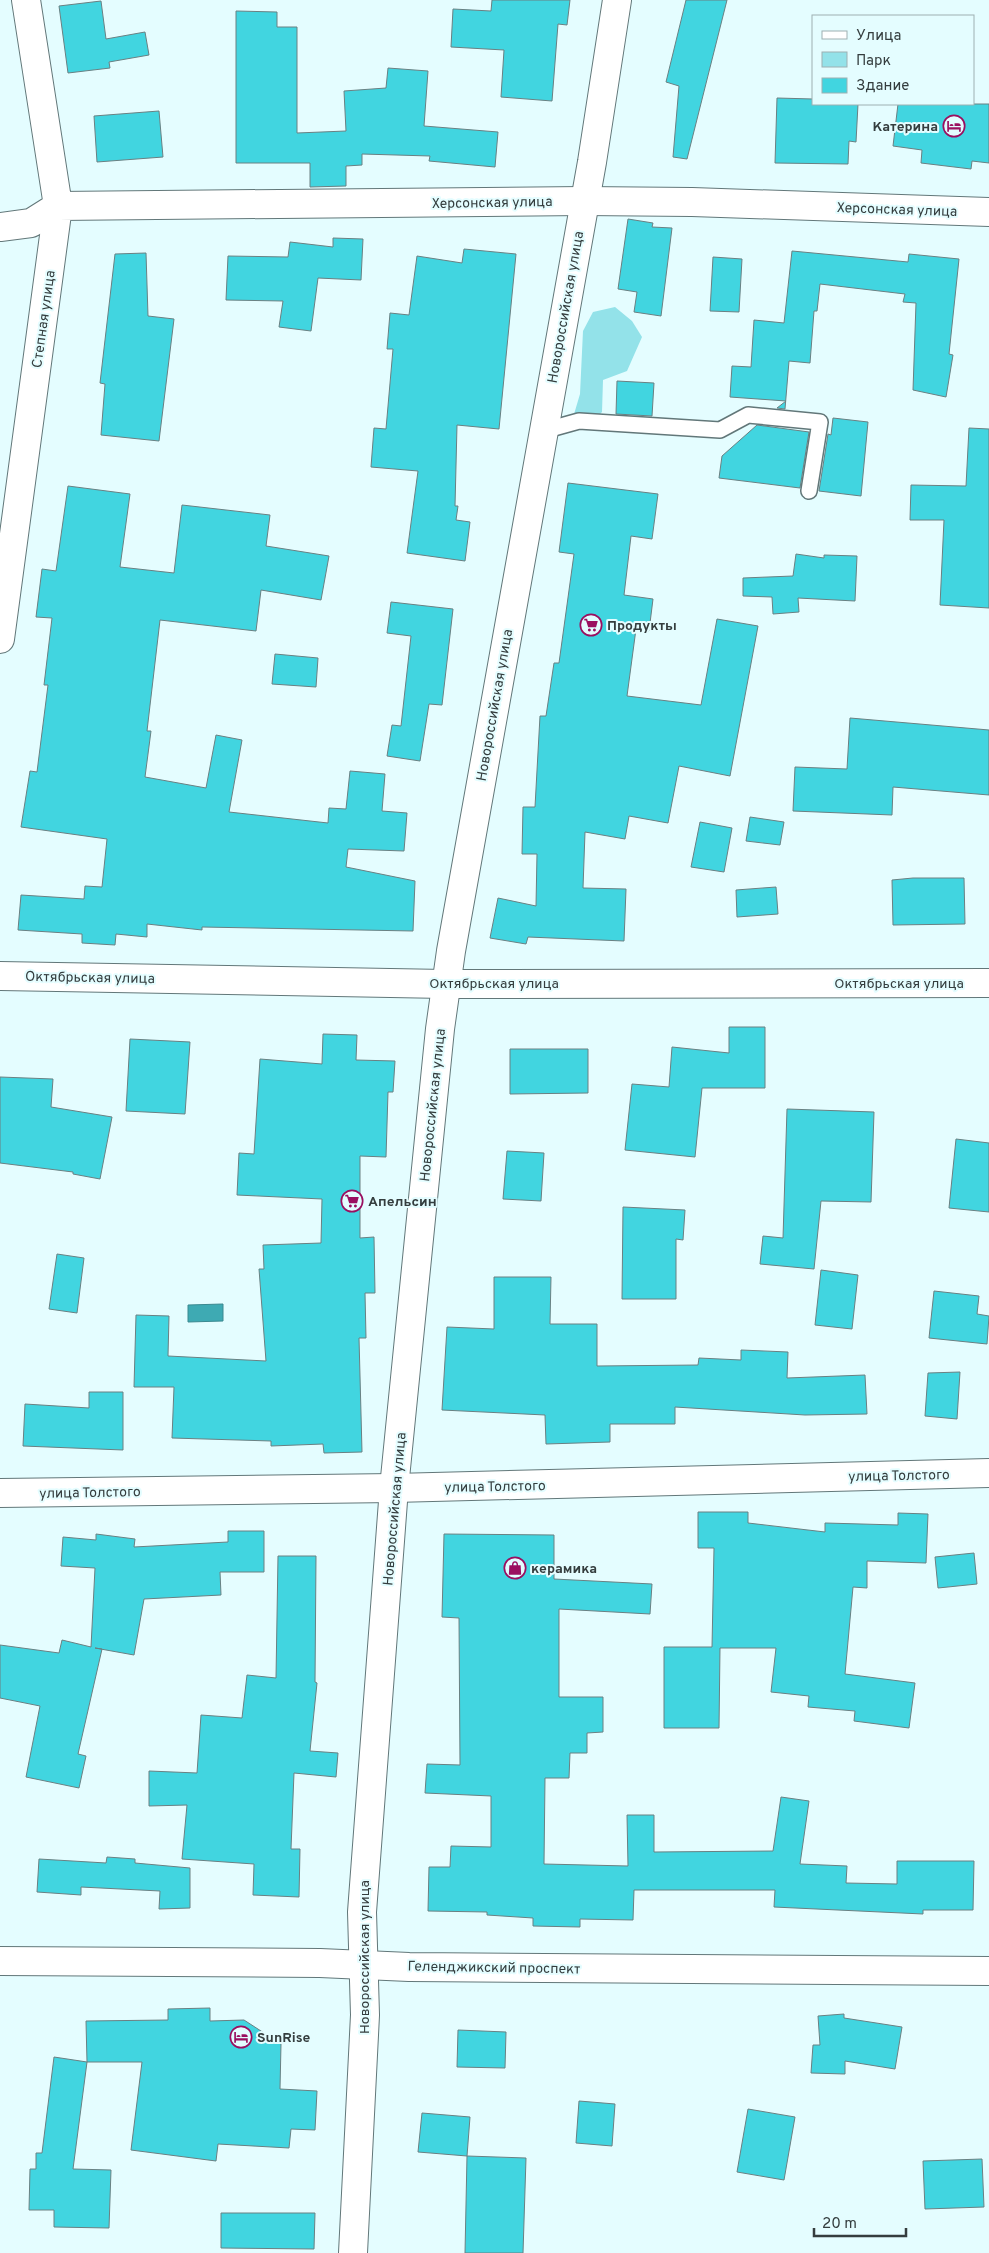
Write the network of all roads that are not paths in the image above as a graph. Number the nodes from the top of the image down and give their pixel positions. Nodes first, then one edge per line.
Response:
1 (26, 0) edge
2 (617, 0) edge
3 (584, 201) junction
4 (58, 206) junction
5 (989, 212) edge
6 (0, 227) edge
7 (543, 431) junction
8 (810, 492) dead end
9 (0, 639) edge
10 (0, 976) edge
11 (989, 982) edge
12 (445, 984) junction
13 (989, 1473) edge
14 (394, 1488) junction
15 (0, 1494) edge
16 (0, 1961) edge
17 (364, 1964) junction
18 (989, 1971) edge
19 (353, 2253) edge

1 - 4 street, Степная улица
2 - 3 street, Новороссийская улица
3 - 4 street, Херсонская улица
3 - 5 street, Херсонская улица
3 - 7 street, Новороссийская улица
4 - 6 street
4 - 9 street, Степная улица
7 - 8 lane
7 - 12 street, Новороссийская улица
10 - 12 street, Октябрьская улица
11 - 12 street, Октябрьская улица
12 - 14 street, Новороссийская улица
13 - 14 street, улица Толстого
14 - 15 street, улица Толстого
14 - 17 street, Новороссийская улица
16 - 17 street, Геленджикский проспект
17 - 18 street, Геленджикский проспект
17 - 19 street, Новороссийская улица

